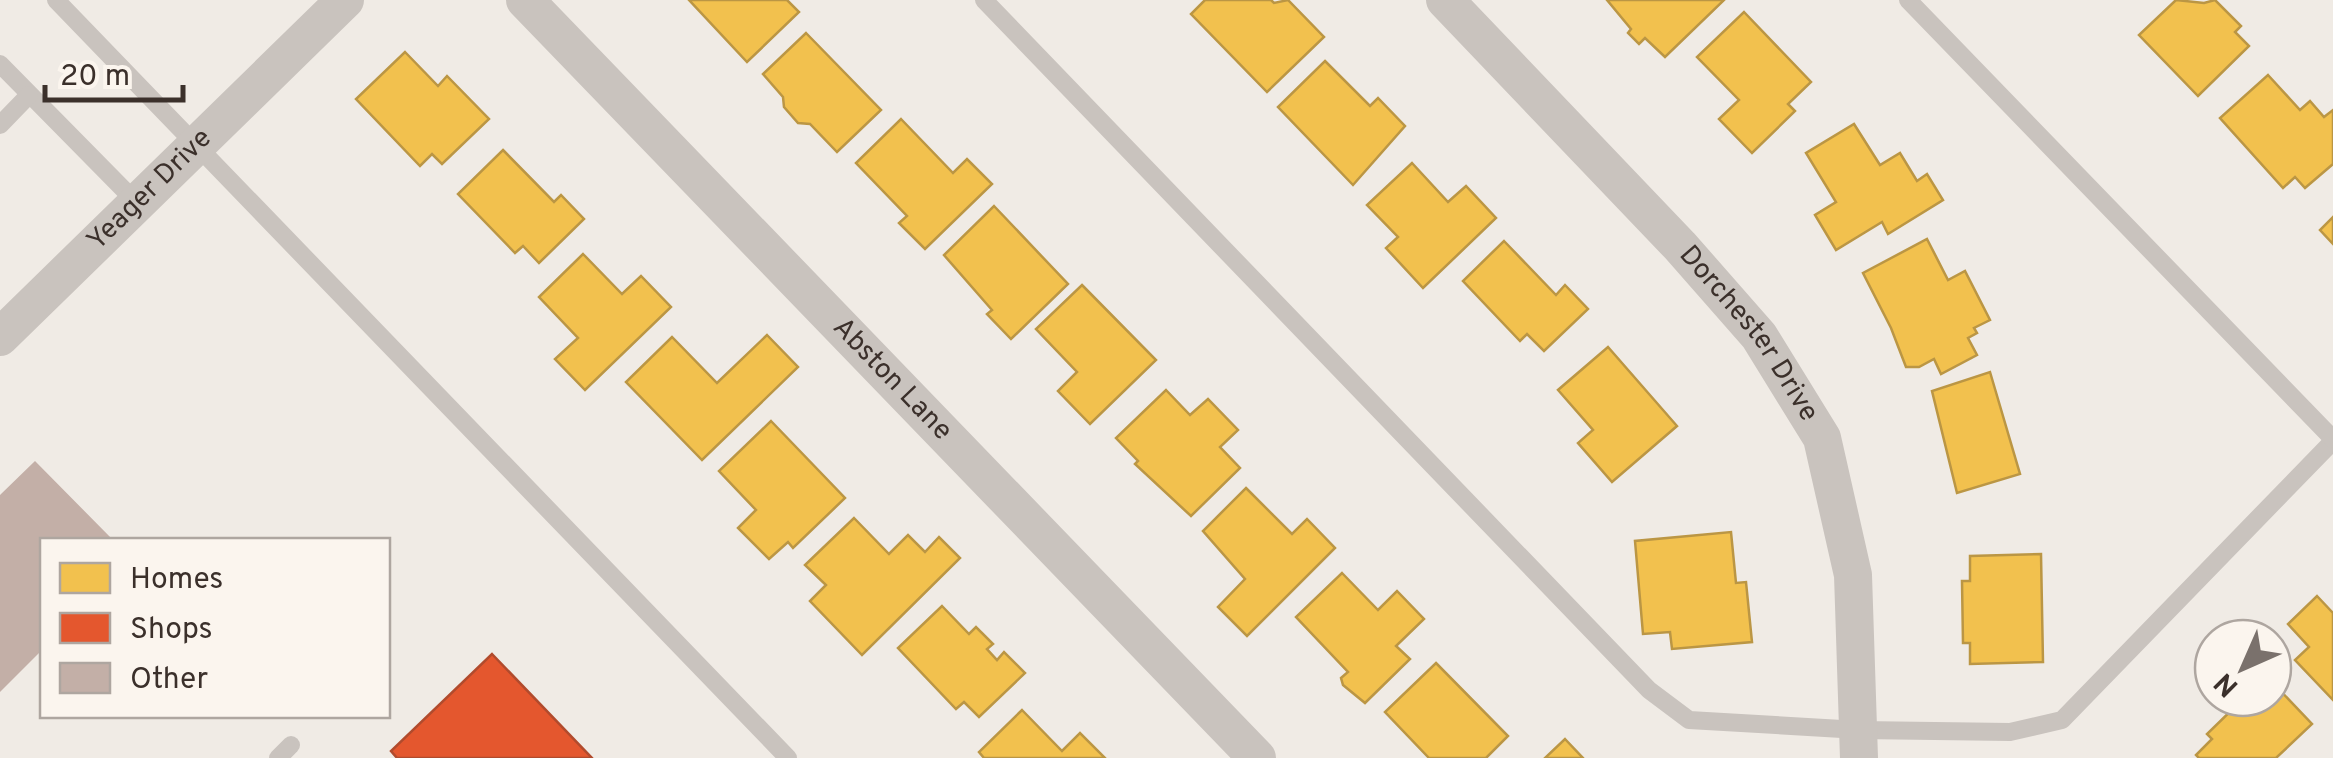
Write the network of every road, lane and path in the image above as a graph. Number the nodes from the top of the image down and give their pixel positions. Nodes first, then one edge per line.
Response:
1 (56, 0) edge
2 (345, 0) edge
3 (525, 0) edge
4 (984, 0) edge
5 (1445, 0) edge
6 (1908, 0) edge
7 (0, 64) edge
8 (30, 95) junction
9 (0, 126) edge
10 (196, 144) junction
11 (136, 202) junction
12 (0, 337) edge
13 (2333, 440) edge
14 (1859, 744) edge
15 (788, 758) edge
16 (1257, 758) edge

1 - 10 lane
2 - 10 street, Yeager Drive
3 - 16 street, Abston Lane
4 - 14 lane
5 - 14 street, Dorchester Drive
6 - 13 lane
7 - 8 lane
8 - 9 lane
8 - 11 lane
10 - 11 street, Yeager Drive
10 - 15 lane
11 - 12 street, Yeager Drive
13 - 14 lane

